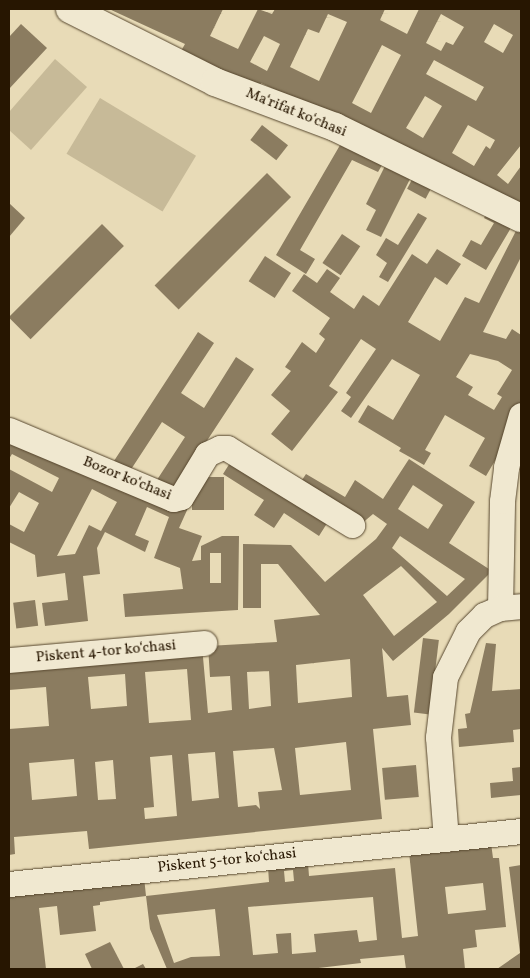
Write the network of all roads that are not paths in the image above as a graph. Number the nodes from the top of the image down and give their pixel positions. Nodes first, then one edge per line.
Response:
1 (70, 9) edge
2 (521, 218) edge
3 (521, 415) edge
4 (9, 430) edge
5 (352, 525) dead end
6 (510, 607) edge
7 (204, 643) dead end
8 (9, 660) edge
9 (521, 831) edge
10 (446, 838) junction
11 (9, 884) edge

1 - 2 street, Maʻrifat koʻchasi
3 - 6 street
4 - 5 street, Bozor koʻchasi
6 - 10 street
7 - 8 street, Piskent 4-tor koʻchasi
9 - 10 street, Piskent 5-tor koʻchasi
10 - 11 street, Piskent 5-tor koʻchasi

